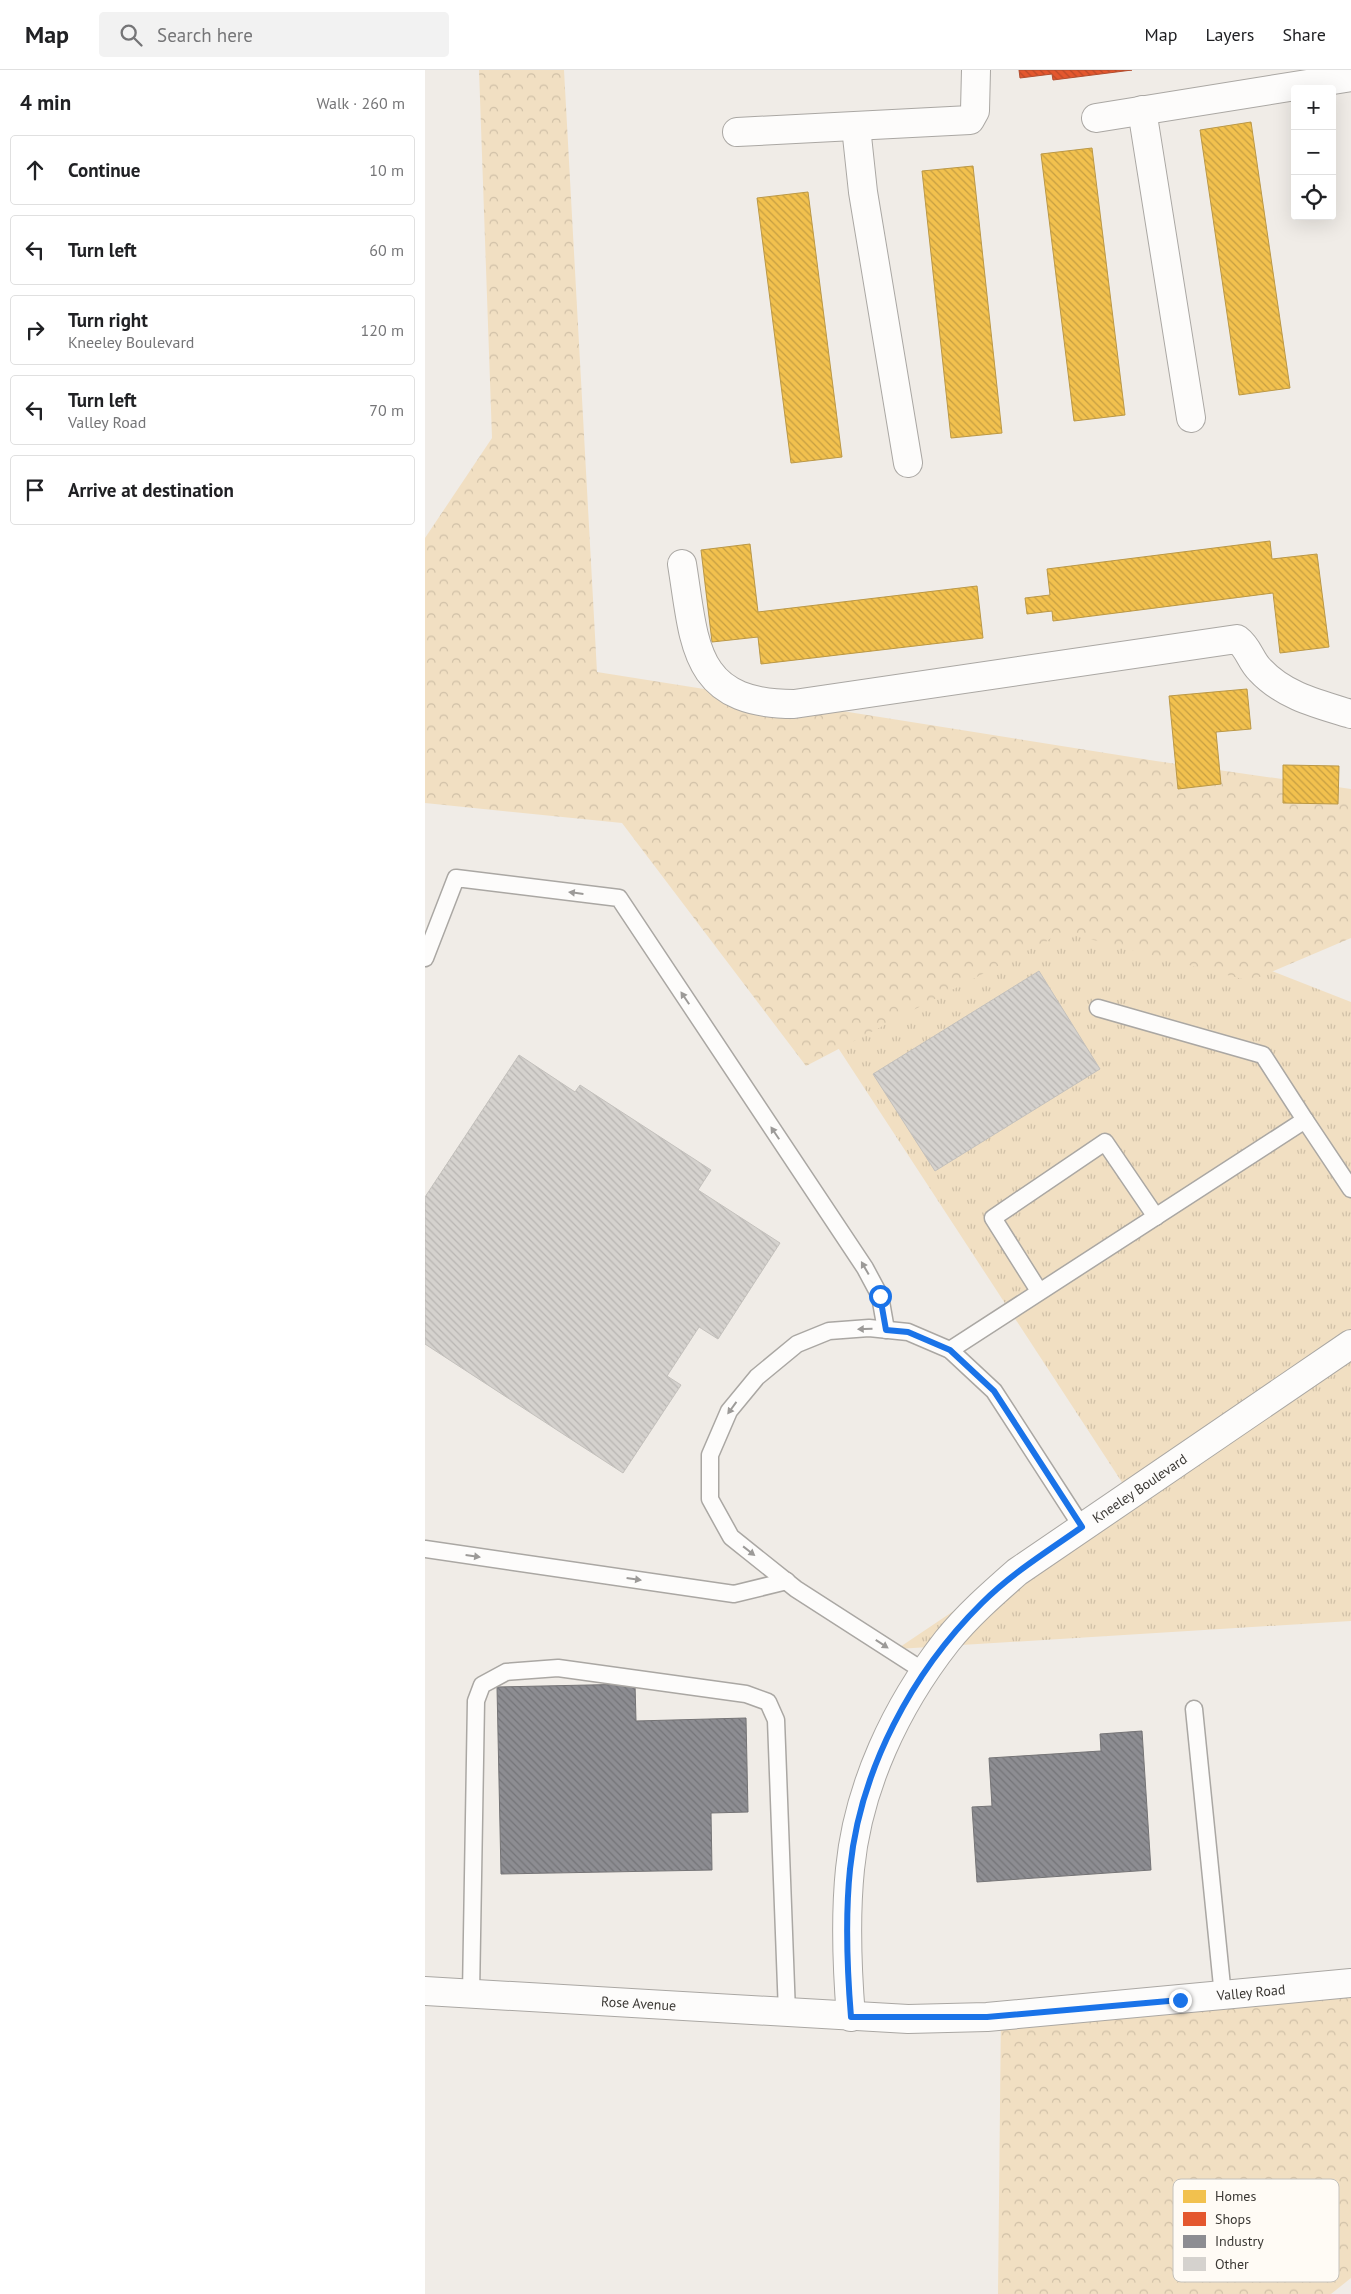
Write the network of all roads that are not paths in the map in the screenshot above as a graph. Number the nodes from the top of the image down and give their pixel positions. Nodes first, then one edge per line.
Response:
1 (976, 70) edge
2 (1351, 77) edge
3 (1142, 110) junction
4 (1096, 118) dead end
5 (856, 127) junction
6 (737, 132) dead end
7 (1191, 418) dead end
8 (908, 463) dead end
9 (682, 564) dead end
10 (1351, 714) edge
11 (425, 958) edge
12 (1098, 1008) dead end
13 (1305, 1120) junction
14 (1351, 1189) edge
15 (1155, 1217) junction
16 (1039, 1291) junction
17 (886, 1330) junction
18 (1351, 1344) edge
19 (950, 1350) junction
20 (1082, 1527) junction
21 (425, 1550) edge
22 (787, 1581) junction
23 (925, 1672) junction
24 (1194, 1710) dead end
25 (1351, 1983) edge
26 (425, 1991) edge
27 (471, 1994) junction
28 (1223, 1996) junction
29 (787, 2013) junction
30 (851, 2017) junction

1 - 5 street
2 - 3 street
3 - 4 street
3 - 7 street
5 - 6 street
5 - 8 street
9 - 10 street
17 -> 11 lane
12 - 13 lane
13 - 14 lane
13 - 15 lane
15 - 16 lane
15 - 16 lane
16 - 19 lane
17 - 19 lane
17 -> 22 lane
18 - 20 street, Kneeley Boulevard
19 - 20 lane
20 - 23 street, Kneeley Boulevard
21 -> 22 lane
22 -> 23 lane
23 - 30 street, Kneeley Boulevard
24 - 28 lane
25 - 28 street, Valley Road
26 - 27 street, Rose Avenue
27 - 29 street, Rose Avenue
27 - 29 lane
28 - 30 street, Valley Road
29 - 30 street, Rose Avenue

